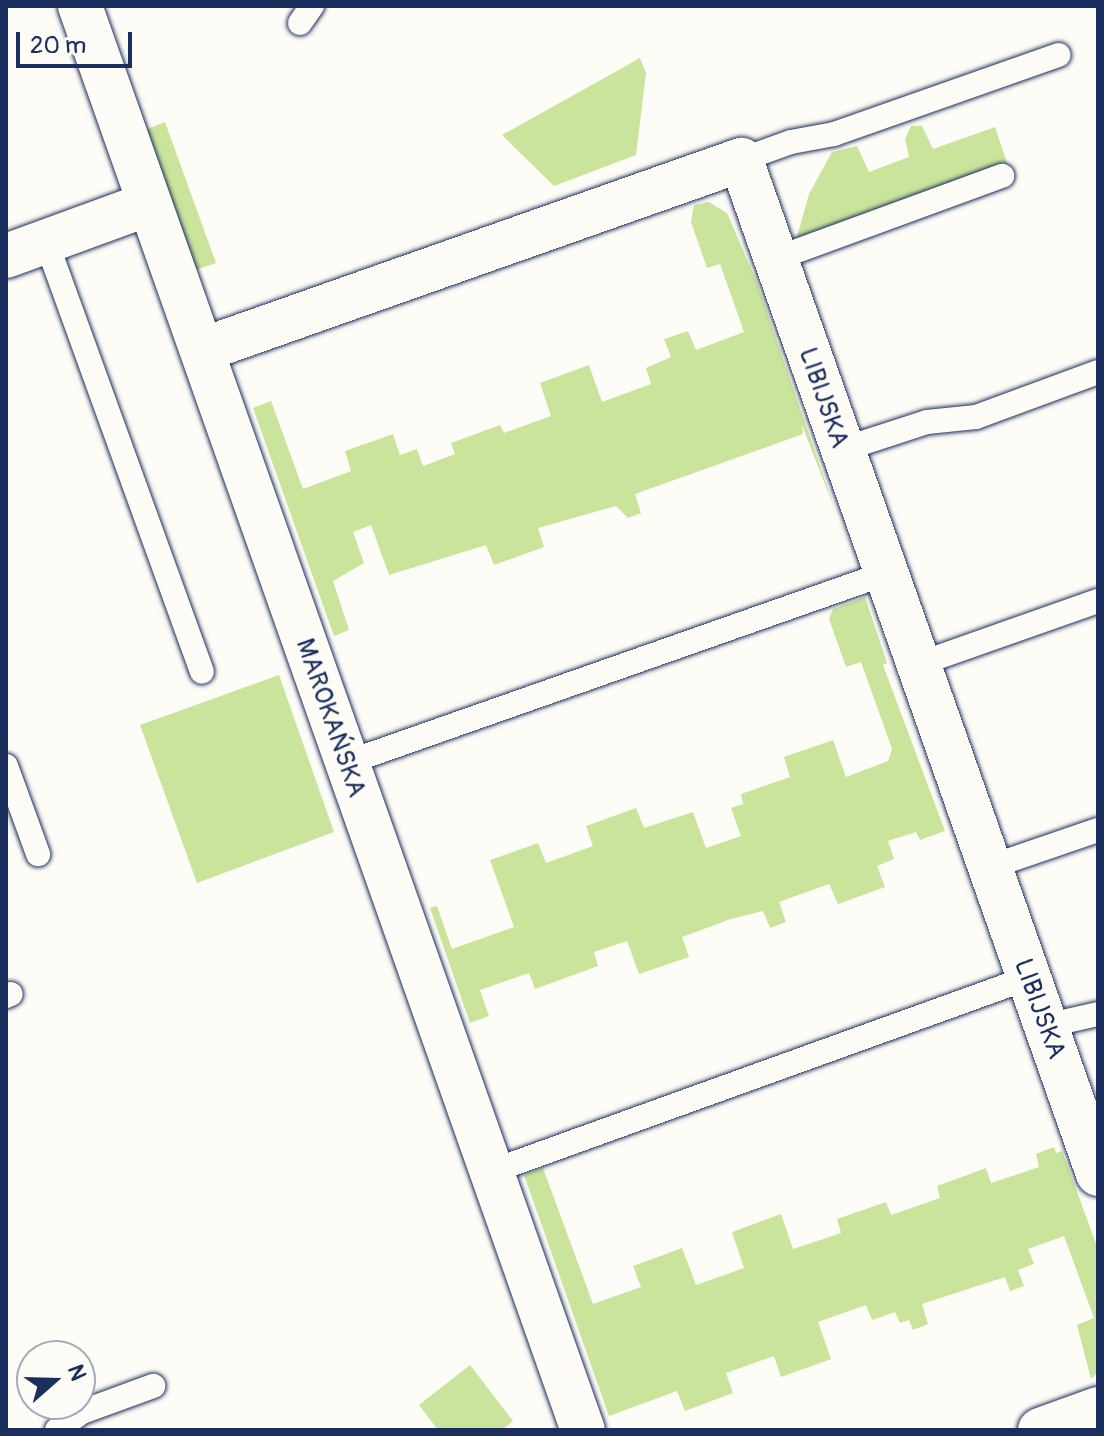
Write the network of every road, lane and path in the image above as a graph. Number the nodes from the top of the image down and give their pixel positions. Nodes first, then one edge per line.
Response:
1 (80, 6) edge
2 (1058, 55) dead end
3 (741, 160) junction
4 (1002, 176) dead end
5 (148, 204) junction
6 (46, 241) junction
7 (6, 256) edge
8 (775, 259) junction
9 (202, 350) junction
10 (1098, 372) edge
11 (841, 450) junction
12 (884, 574) junction
13 (1098, 601) edge
14 (916, 665) junction
15 (202, 672) dead end
16 (346, 763) junction
17 (6, 766) edge
18 (1098, 830) edge
19 (38, 854) dead end
20 (987, 868) junction
21 (1028, 978) junction
22 (1098, 1014) edge
23 (1045, 1026) junction
24 (490, 1172) junction
25 (1098, 1174) edge
26 (153, 1386) dead end
27 (1098, 1409) edge
28 (57, 1430) edge
29 (583, 1430) edge
30 (1040, 1430) edge

1 - 5 street, MAROKAŃSKA
2 - 3 lane
3 - 8 street, LIBIJSKA
3 - 9 street
4 - 8 lane
5 - 6 street
5 - 9 street, MAROKAŃSKA
6 - 7 street
6 - 15 lane
8 - 11 street, LIBIJSKA
9 - 16 street, MAROKAŃSKA
10 - 11 lane
11 - 12 street, LIBIJSKA
12 - 14 street, LIBIJSKA
12 - 16 lane
13 - 14 lane
14 - 20 street, LIBIJSKA
16 - 24 street, MAROKAŃSKA
17 - 19 lane
18 - 20 lane
20 - 21 street, LIBIJSKA
21 - 23 street, LIBIJSKA
21 - 24 lane
22 - 23 lane
23 - 25 street, LIBIJSKA
24 - 29 street, MAROKAŃSKA
26 - 28 lane
27 - 30 street

